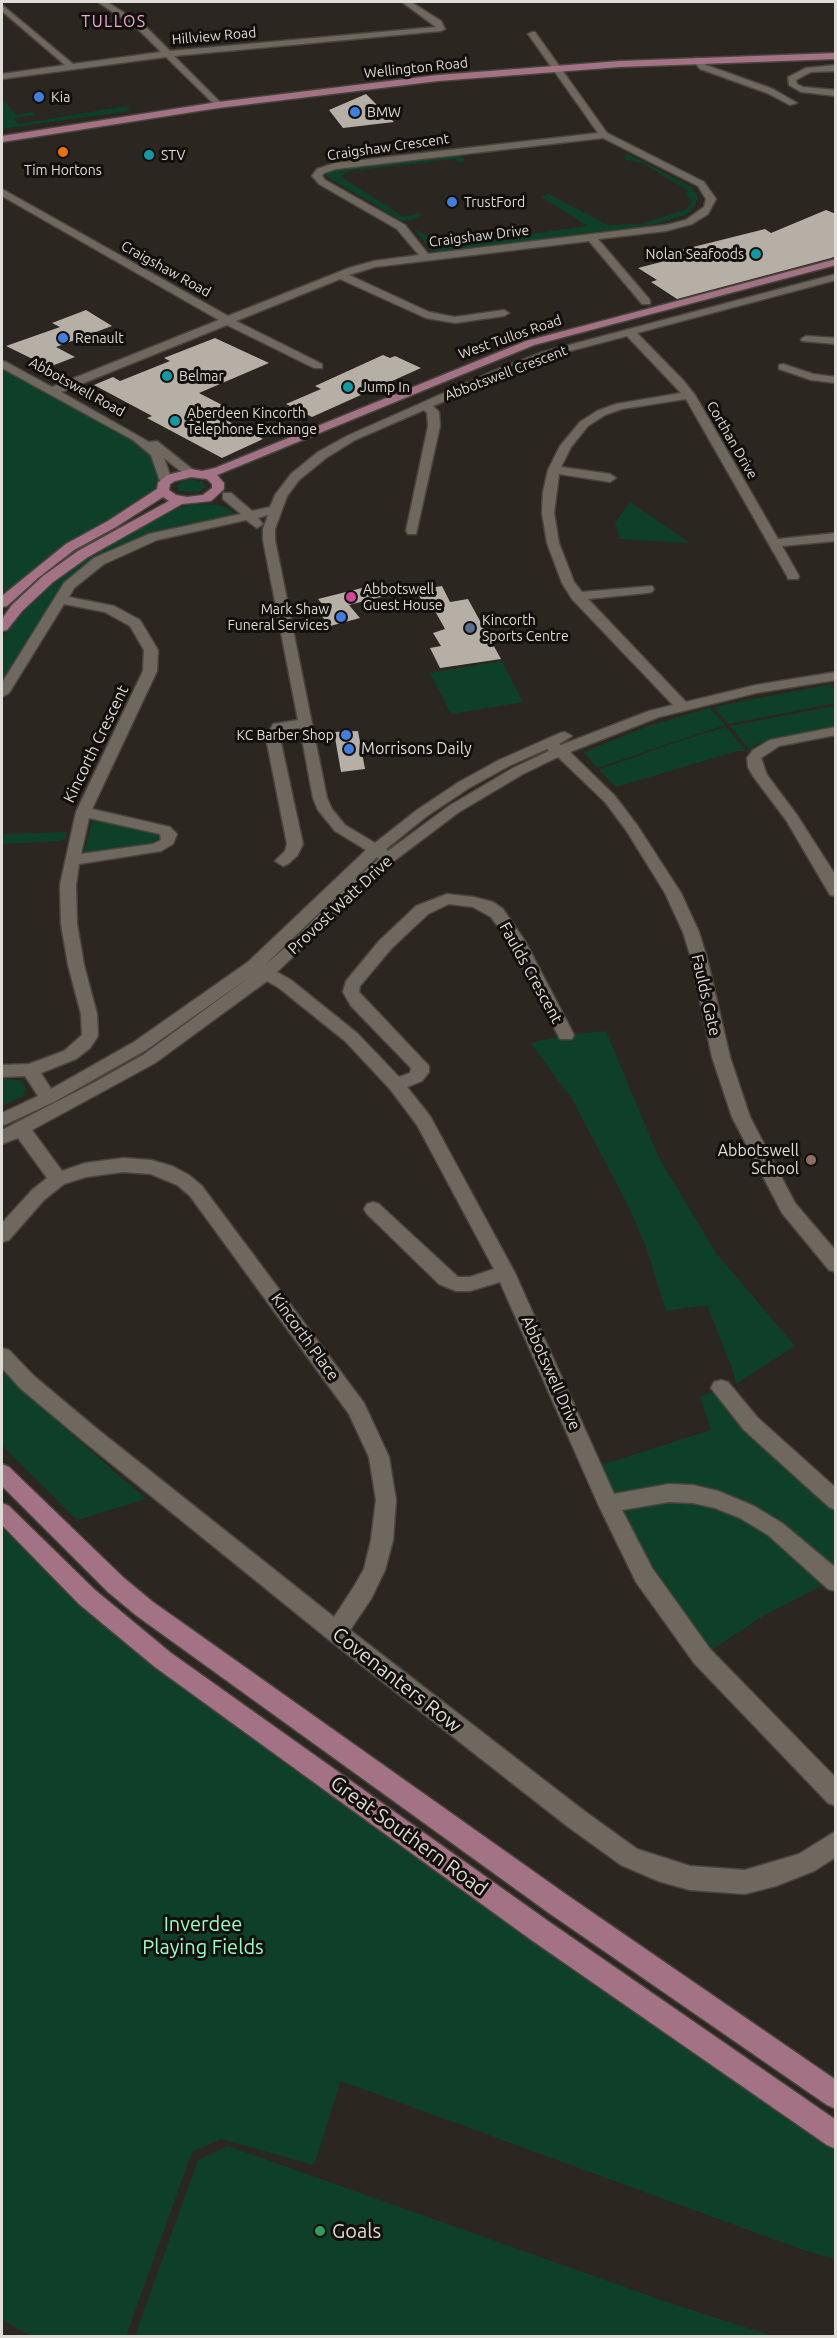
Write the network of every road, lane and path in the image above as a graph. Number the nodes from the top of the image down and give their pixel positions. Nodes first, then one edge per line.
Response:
1 (102, 2) edge
2 (406, 2) edge
3 (2, 8) edge
4 (532, 34) dead end
5 (170, 54) junction
6 (835, 54) edge
7 (697, 60) junction
8 (71, 66) junction
9 (555, 66) junction
10 (836, 68) edge
11 (2, 77) edge
12 (836, 93) edge
13 (217, 103) junction
14 (793, 103) dead end
15 (2, 133) edge
16 (604, 135) junction
17 (2, 139) edge
18 (2, 192) edge
19 (591, 237) junction
20 (426, 258) junction
21 (836, 262) edge
22 (836, 271) edge
23 (340, 275) junction
24 (836, 277) edge
25 (646, 302) dead end
26 (504, 313) dead end
27 (228, 321) junction
28 (628, 331) junction
29 (806, 339) dead end
30 (836, 341) edge
31 (2, 363) edge
32 (318, 366) dead end
33 (783, 368) dead end
34 (836, 380) edge
35 (52, 391) junction
36 (689, 395) junction
37 (426, 405) junction
38 (137, 438) junction
39 (554, 471) junction
40 (191, 473) junction
41 (205, 474) junction
42 (610, 478) dead end
43 (218, 483) junction
44 (165, 486) junction
45 (227, 496) dead end
46 (202, 499) junction
47 (180, 500) junction
48 (275, 510) junction
49 (249, 516) junction
50 (412, 531) dead end
51 (836, 537) edge
52 (269, 540) junction
53 (774, 543) junction
54 (793, 576) dead end
55 (647, 589) dead end
56 (578, 596) junction
57 (60, 599) junction
58 (2, 603) edge
59 (2, 627) edge
60 (836, 666) edge
61 (836, 676) edge
62 (2, 693) edge
63 (678, 701) junction
64 (306, 723) junction
65 (836, 731) edge
66 (555, 747) junction
67 (82, 812) junction
68 (382, 854) junction
69 (72, 860) junction
70 (283, 861) dead end
71 (836, 891) edge
72 (260, 970) junction
73 (566, 1035) dead end
74 (30, 1070) junction
75 (2, 1071) edge
76 (396, 1085) junction
77 (48, 1098) junction
78 (2, 1120) edge
79 (21, 1129) junction
80 (2, 1138) edge
81 (58, 1179) junction
82 (373, 1209) dead end
83 (2, 1235) edge
84 (836, 1265) edge
85 (506, 1273) junction
86 (2, 1356) edge
87 (721, 1388) dead end
88 (2, 1473) edge
89 (836, 1501) edge
90 (608, 1504) junction
91 (2, 1512) edge
92 (835, 1580) edge
93 (336, 1632) junction
94 (836, 1795) edge
95 (836, 1842) edge
96 (836, 2096) edge
97 (836, 2136) edge

1 - 5 street
2 - 5 street, Hillview Road
3 - 8 street
4 - 9 street, Craigshaw Drive
5 - 8 street, Hillview Road
5 - 13 street
6 - 7 main road, Wellington Road
6 - 9 main road, Wellington Road
7 - 9 main road, Wellington Road
7 - 14 street
8 - 11 street, Hillview Road
9 - 13 main road, Wellington Road
9 - 16 street, Craigshaw Drive
10 - 12 street
13 - 15 main road, Wellington Road
13 - 17 main road, Wellington Road
16 - 19 street, Craigshaw Drive
16 - 20 street, Craigshaw Crescent
18 - 27 street, Craigshaw Road
19 - 20 street, Craigshaw Drive
19 - 25 street
20 - 23 street, Craigshaw Drive
21 - 41 main road, West Tullos Road
22 - 43 main road, West Tullos Road
23 - 26 street
23 - 27 street, Craigshaw Drive
24 - 28 street, Abbotswell Crescent
27 - 32 street, Craigshaw Road
27 - 35 street, Craigshaw Drive
28 - 36 street, Corthan Drive
28 - 37 street, Abbotswell Crescent
29 - 30 street
31 - 35 street, Abbotswell Road
33 - 34 street
35 - 38 street, Abbotswell Road
36 - 39 street
36 - 53 street, Corthan Drive
37 - 48 street, Abbotswell Crescent
37 - 50 street
38 - 40 street
38 - 44 street
39 - 42 street
39 - 56 street
40 - 41 main road
40 - 44 main road
41 - 43 main road
43 - 46 main road
44 - 47 main road
44 - 58 main road
45 - 49 street, Abbotswell Crescent
46 - 47 main road
46 - 49 street, Abbotswell Crescent
47 - 59 main road
48 - 49 street
48 - 52 street, Abbotswell Crescent
49 - 52 street, Abbotswell Crescent
49 - 57 street
51 - 53 street
52 - 64 street, Abbotswell Crescent
53 - 54 street, Corthan Drive
55 - 56 street
56 - 63 street
57 - 62 street
57 - 67 street, Kincorth Crescent
60 - 63 street, Provost Watt Drive
61 - 63 street, Provost Watt Drive
63 - 66 street, Provost Watt Drive
64 - 68 street, Abbotswell Crescent
64 - 70 street
65 - 71 street
66 - 68 street, Provost Watt Drive
66 - 84 street, Faulds Gate
67 - 69 street, Kincorth Crescent
67 - 69 street
68 - 72 street, Provost Watt Drive
69 - 74 street, Kincorth Crescent
72 - 76 street, Abbotswell Drive
72 - 77 street, Provost Watt Drive
72 - 79 street, Provost Watt Drive
73 - 76 street, Faulds Crescent
74 - 75 street
74 - 77 street
76 - 85 street, Abbotswell Drive
77 - 78 street, Provost Watt Drive
77 - 79 street
79 - 80 street, Provost Watt Drive
79 - 81 street
81 - 83 street
81 - 93 street, Kincorth Place
82 - 85 street
85 - 90 street, Abbotswell Drive
86 - 93 street, Covenanters Row
87 - 89 street
88 - 96 main road, Great Southern Road
90 - 92 street
90 - 94 street, Abbotswell Drive
91 - 97 main road, Great Southern Road
93 - 95 street, Covenanters Row

